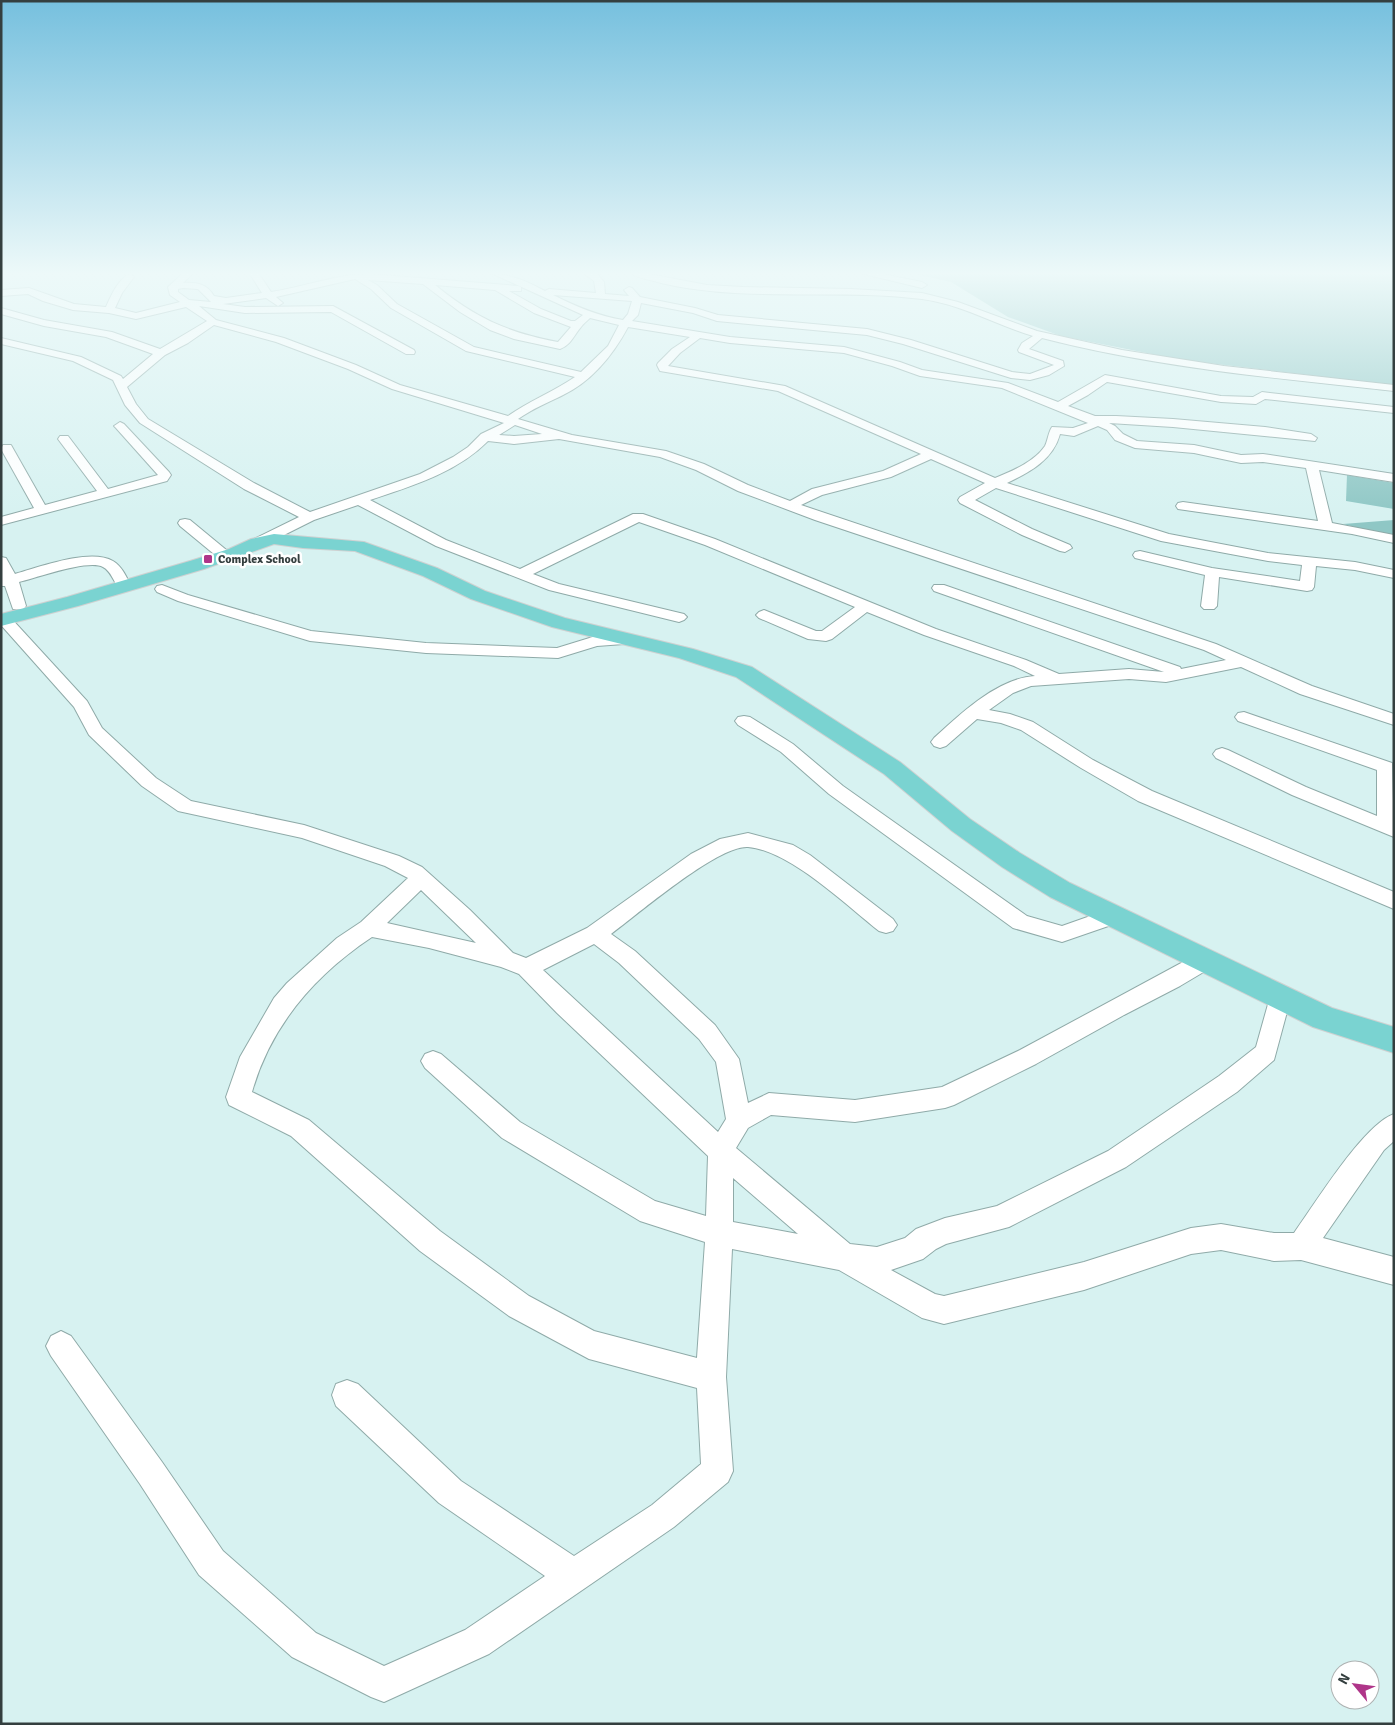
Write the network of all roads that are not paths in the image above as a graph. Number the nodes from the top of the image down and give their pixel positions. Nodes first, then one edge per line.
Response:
1 (62, 354) edge
2 (160, 354) edge
3 (319, 354) edge
4 (486, 354) edge
5 (605, 354) edge
6 (673, 354) edge
7 (861, 354) edge
8 (947, 354) edge
9 (1035, 354) edge
10 (1131, 354) edge
11 (584, 376) junction
12 (120, 386) junction
13 (1394, 388) edge
14 (1058, 406) junction
15 (1394, 410) edge
16 (510, 420) junction
17 (1094, 420) junction
18 (120, 426) dead end
19 (565, 436) junction
20 (485, 437) junction
21 (1311, 438) dead end
22 (64, 440) dead end
23 (7, 448) dead end
24 (931, 454) junction
25 (1312, 465) junction
26 (1394, 478) edge
27 (995, 483) junction
28 (106, 494) junction
29 (359, 500) junction
30 (790, 506) junction
31 (1183, 506) dead end
32 (42, 511) junction
33 (309, 517) junction
34 (1, 521) edge
35 (185, 523) dead end
36 (1326, 526) junction
37 (1394, 539) edge
38 (257, 543) junction
39 (1065, 548) dead end
40 (1140, 555) dead end
41 (224, 556) junction
42 (1, 561) edge
43 (1309, 562) junction
44 (1212, 572) junction
45 (521, 574) junction
46 (1394, 574) edge
47 (6, 581) edge
48 (124, 586) junction
49 (940, 588) dead end
50 (162, 589) dead end
51 (865, 606) junction
52 (1209, 606) dead end
53 (8, 615) edge
54 (764, 615) dead end
55 (679, 617) dead end
56 (631, 640) junction
57 (1242, 662) junction
58 (1185, 674) junction
59 (1054, 678) junction
60 (974, 713) junction
61 (1244, 717) dead end
62 (1394, 720) edge
63 (744, 721) dead end
64 (940, 742) dead end
65 (1222, 754) dead end
66 (1390, 829) edge
67 (422, 877) junction
68 (1394, 900) edge
69 (1113, 916) junction
70 (886, 925) dead end
71 (369, 928) junction
72 (596, 934) junction
73 (1204, 961) junction
74 (516, 964) junction
75 (1280, 997) junction
76 (1394, 1040) edge
77 (433, 1061) dead end
78 (739, 1120) junction
79 (1394, 1126) edge
80 (720, 1151) junction
81 (719, 1233) junction
82 (1301, 1246) junction
83 (844, 1257) junction
84 (1394, 1271) edge
85 (61, 1346) dead end
86 (711, 1377) junction
87 (347, 1395) dead end
88 (574, 1576) junction

1 - 12 street
2 - 12 street
3 - 16 street
4 - 11 street
5 - 11 street
6 - 24 street
7 - 14 street
8 - 9 street
10 - 13 street
11 - 16 street
12 - 33 street
14 - 15 street
14 - 17 street
16 - 19 street
16 - 20 street
17 - 21 street
17 - 25 street
17 - 27 street
18 - 28 street
19 - 20 street
19 - 30 street
20 - 29 street
22 - 28 street
23 - 32 street
24 - 27 street
24 - 30 street
25 - 26 street
25 - 36 street
27 - 39 street
27 - 43 street
28 - 32 street
29 - 33 street
29 - 45 street
30 - 57 street
31 - 36 street
32 - 34 street
33 - 38 street
35 - 41 street
36 - 37 street
38 - 41 main road
38 - 56 main road
40 - 44 street
41 - 48 main road
42 - 47 street
43 - 44 street
43 - 46 street
44 - 52 street
45 - 51 street
45 - 55 street
47 - 48 street
47 - 53 street
48 - 53 main road
49 - 58 street
50 - 56 street
51 - 54 street
51 - 59 street
53 - 67 street
56 - 69 main road
57 - 58 street
57 - 62 street
58 - 59 street
59 - 60 street
60 - 64 street
60 - 68 street
61 - 66 street
63 - 69 street
65 - 66 street
67 - 71 street
67 - 74 street
69 - 73 main road
70 - 72 street
71 - 74 street
71 - 86 street
72 - 74 street
72 - 78 street
73 - 75 main road
73 - 78 street
74 - 80 street
75 - 76 main road
75 - 83 street
77 - 81 street
78 - 80 street
79 - 82 street
80 - 81 street
80 - 83 street
81 - 83 street
81 - 86 street
82 - 83 street
82 - 84 street
85 - 88 street
86 - 88 street
87 - 88 street

